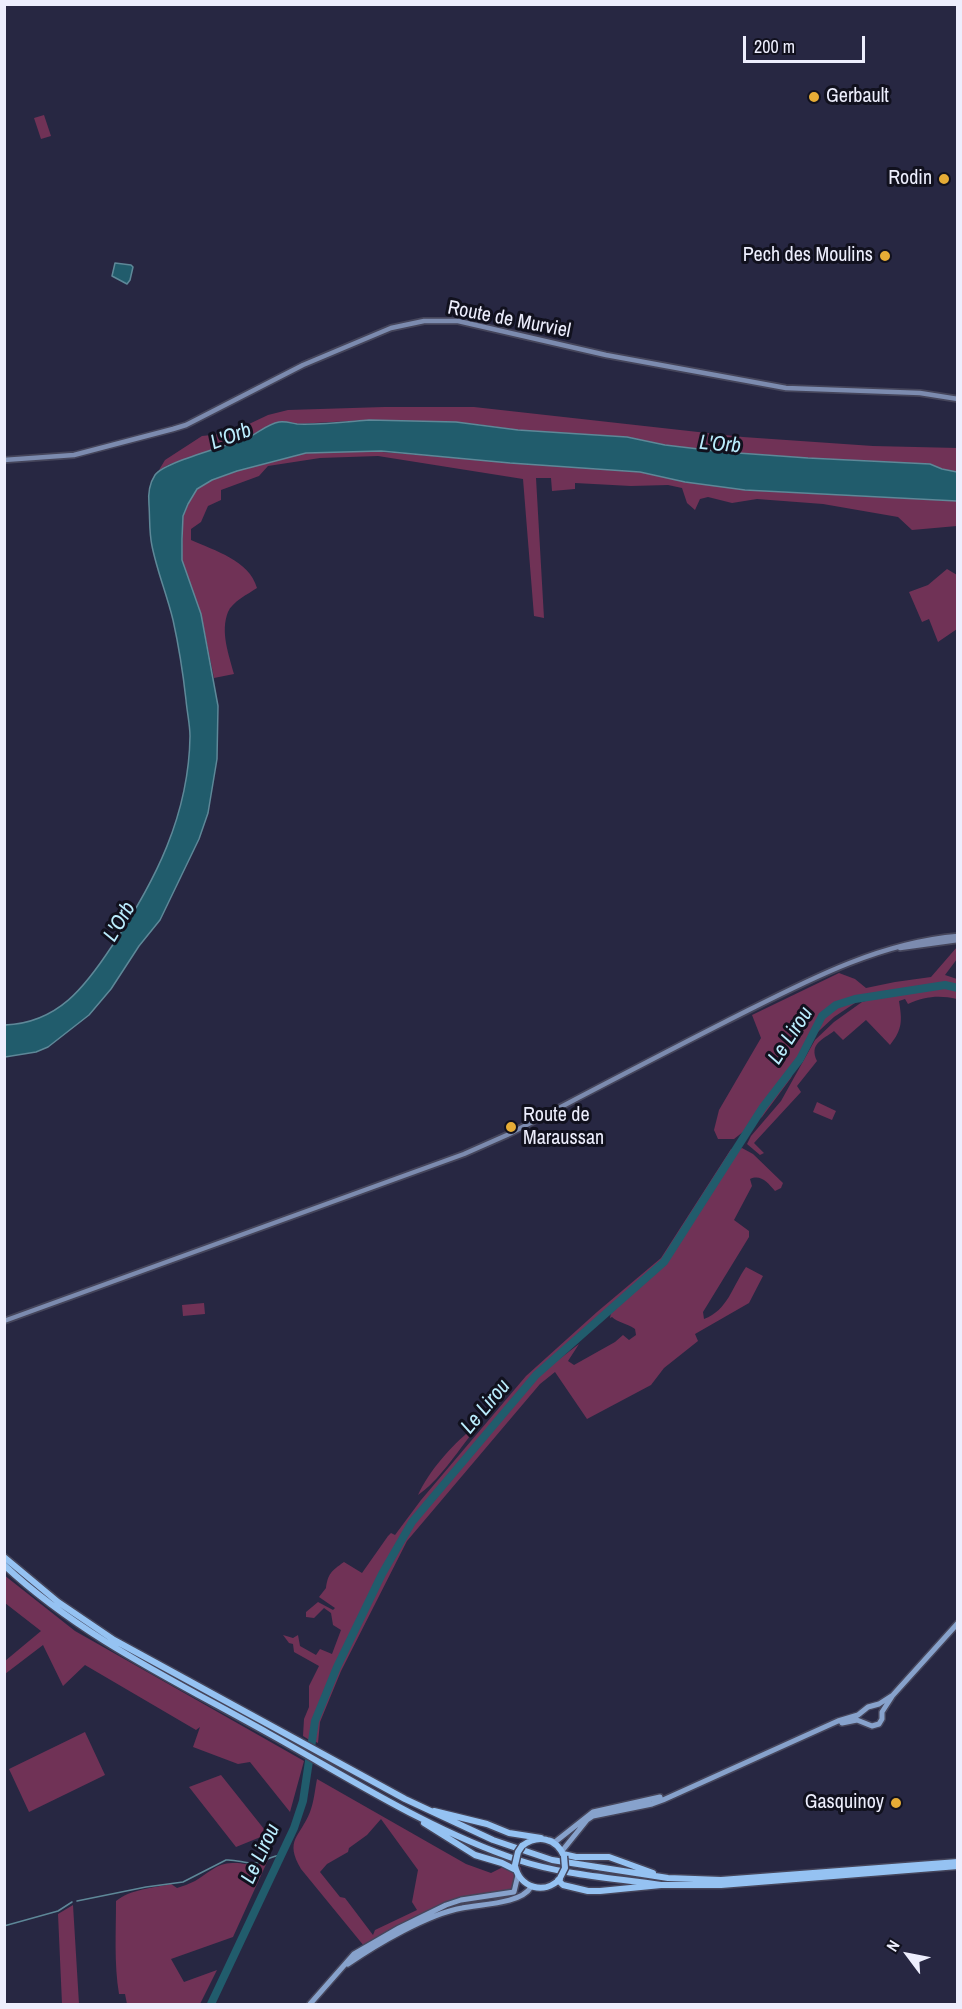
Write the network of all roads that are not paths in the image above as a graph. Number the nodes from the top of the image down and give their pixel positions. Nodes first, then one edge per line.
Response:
1 (957, 399) edge
2 (4, 460) edge
3 (957, 938) edge
4 (4, 1321) edge
5 (4, 1557) edge
6 (4, 1565) edge
7 (957, 1623) edge
8 (892, 1695) junction
9 (875, 1706) junction
10 (866, 1708) junction
11 (882, 1712) junction
12 (865, 1722) junction
13 (832, 1724) junction
14 (695, 1784) junction
15 (405, 1799) junction
16 (408, 1812) junction
17 (545, 1839) junction
18 (563, 1854) junction
19 (957, 1862) edge
20 (957, 1866) edge
21 (516, 1870) junction
22 (668, 1878) junction
23 (559, 1879) junction
24 (661, 1885) junction
25 (531, 1887) junction
26 (337, 1972) junction
27 (310, 2004) edge

1 - 2 main road, Route de Murviel
3 - 4 main road
5 - 15 highway
6 - 16 highway
7 - 8 main road
8 - 9 main road
8 - 11 main road
9 - 10 main road
9 - 11 main road
10 - 12 main road
10 - 13 main road
11 - 12 main road
12 - 13 main road
13 - 14 main road
14 - 17 main road
14 - 18 main road
15 - 17 highway
15 - 22 highway
16 - 21 highway
16 - 24 highway
17 - 18 highway
17 - 21 highway, bridge
18 - 22 highway
18 - 23 highway, bridge
19 - 22 highway
20 - 24 highway
21 - 25 highway
21 - 26 main road
23 - 24 highway
23 - 25 highway
25 - 26 main road
26 - 27 main road

